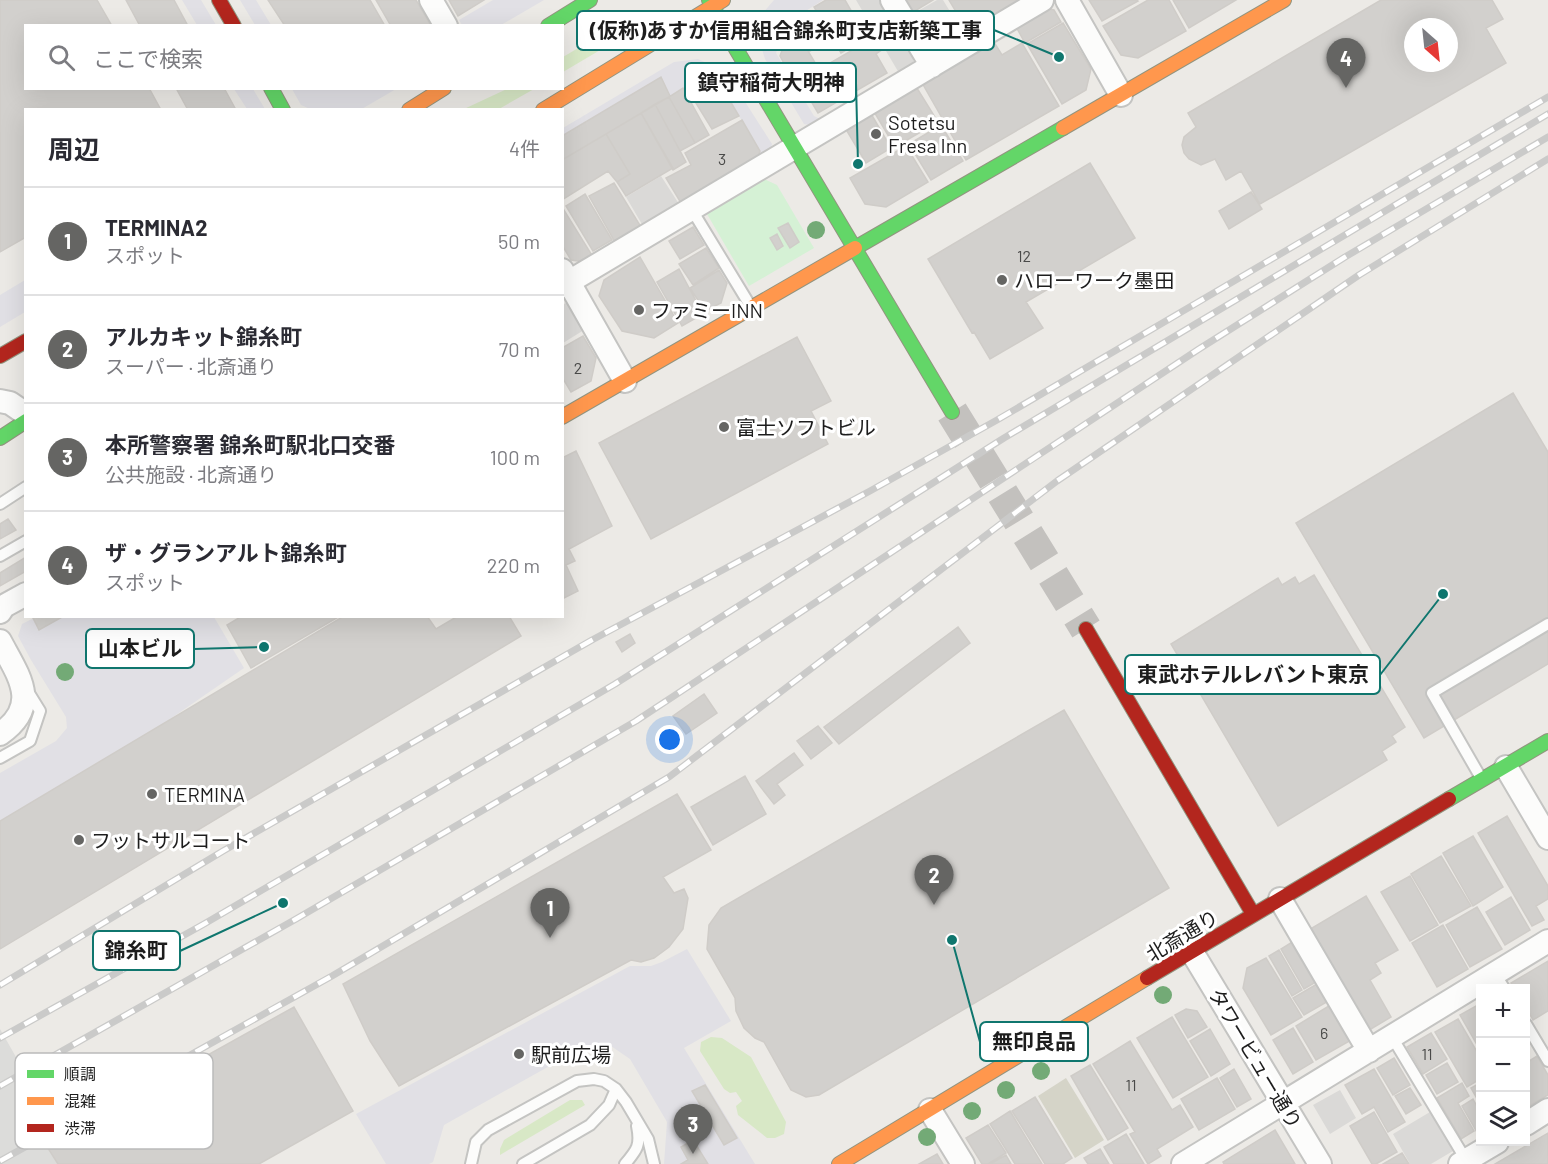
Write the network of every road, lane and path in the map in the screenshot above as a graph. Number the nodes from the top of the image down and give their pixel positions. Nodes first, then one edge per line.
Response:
1 (219, 0) edge
2 (431, 0) edge
3 (590, 0) edge
4 (892, 0) edge
5 (1042, 0) edge
6 (1067, 0) edge
7 (1284, 0) edge
8 (715, 2) edge
9 (233, 24) edge
10 (445, 24) edge
11 (551, 24) edge
12 (932, 66) junction
13 (272, 90) edge
14 (441, 90) edge
15 (1121, 95) junction
16 (282, 108) edge
17 (412, 108) edge
18 (546, 108) edge
19 (795, 149) junction
20 (692, 210) junction
21 (854, 248) junction
22 (565, 280) edge
23 (752, 308) junction
24 (24, 342) edge
25 (0, 356) edge
26 (626, 381) junction
27 (0, 401) edge
28 (952, 411) tunnel mouth
29 (24, 413) edge
30 (564, 416) edge
31 (24, 422) edge
32 (0, 438) edge
33 (24, 488) edge
34 (0, 504) edge
35 (24, 542) edge
36 (0, 556) edge
37 (24, 595) edge
38 (1, 609) edge
39 (1548, 624) edge
40 (1086, 628) tunnel mouth
41 (0, 641) edge
42 (20, 676) junction
43 (0, 734) edge
44 (1548, 741) edge
45 (0, 759) edge
46 (1506, 767) junction
47 (1482, 780) junction
48 (1548, 838) edge
49 (1280, 899) junction
50 (1253, 915) junction
51 (1548, 942) edge
52 (1192, 952) junction
53 (1499, 981) edge
54 (1530, 1031) edge
55 (1392, 1037) junction
56 (1369, 1051) junction
57 (1548, 1061) edge
58 (616, 1089) junction
59 (1283, 1103) junction
60 (930, 1110) junction
61 (1548, 1110) edge
62 (635, 1117) junction
63 (1530, 1121) edge
64 (1490, 1146) edge
65 (1463, 1162) edge
66 (471, 1164) edge
67 (523, 1164) edge
68 (625, 1164) edge
69 (654, 1164) edge
70 (838, 1164) edge
71 (963, 1164) edge
72 (1183, 1164) edge
73 (1320, 1164) edge

1 - 9 main road
2 - 10 street
3 - 11 main road
4 - 12 street
5 - 12 street
6 - 15 street
7 - 15 main road
8 - 18 main road
8 - 19 main road
12 - 19 street
13 - 16 main road
14 - 17 main road
15 - 21 main road
19 - 20 street
19 - 21 main road
20 - 22 street
20 - 23 lane
21 - 23 main road
21 - 28 main road
22 - 26 street
23 - 26 main road
24 - 25 main road
26 - 30 main road
27 - 29 street
31 - 32 main road
33 - 34 lane
35 - 36 lane
37 - 38 street
39 - 47 lane
40 - 50 main road
41 - 42 street
42 - 43 street
42 - 45 lane
44 - 46 main road, 北斎通り
46 - 47 main road, 北斎通り
46 - 48 street
47 - 49 main road, 北斎通り
49 - 50 main road, 北斎通り
49 - 56 street
50 - 52 main road, 北斎通り
51 - 53 street
52 - 59 street, タワービュー通り
52 - 60 main road, 北斎通り
53 - 55 street
54 - 57 lane
55 - 56 street
55 - 65 lane
56 - 59 street
58 - 62 lane
58 - 66 lane
58 - 67 lane
59 - 72 street
59 - 73 street, タワービュー通り
60 - 70 main road, 北斎通り
60 - 71 street
61 - 63 street
62 - 68 lane
62 - 69 lane
64 - 65 street

